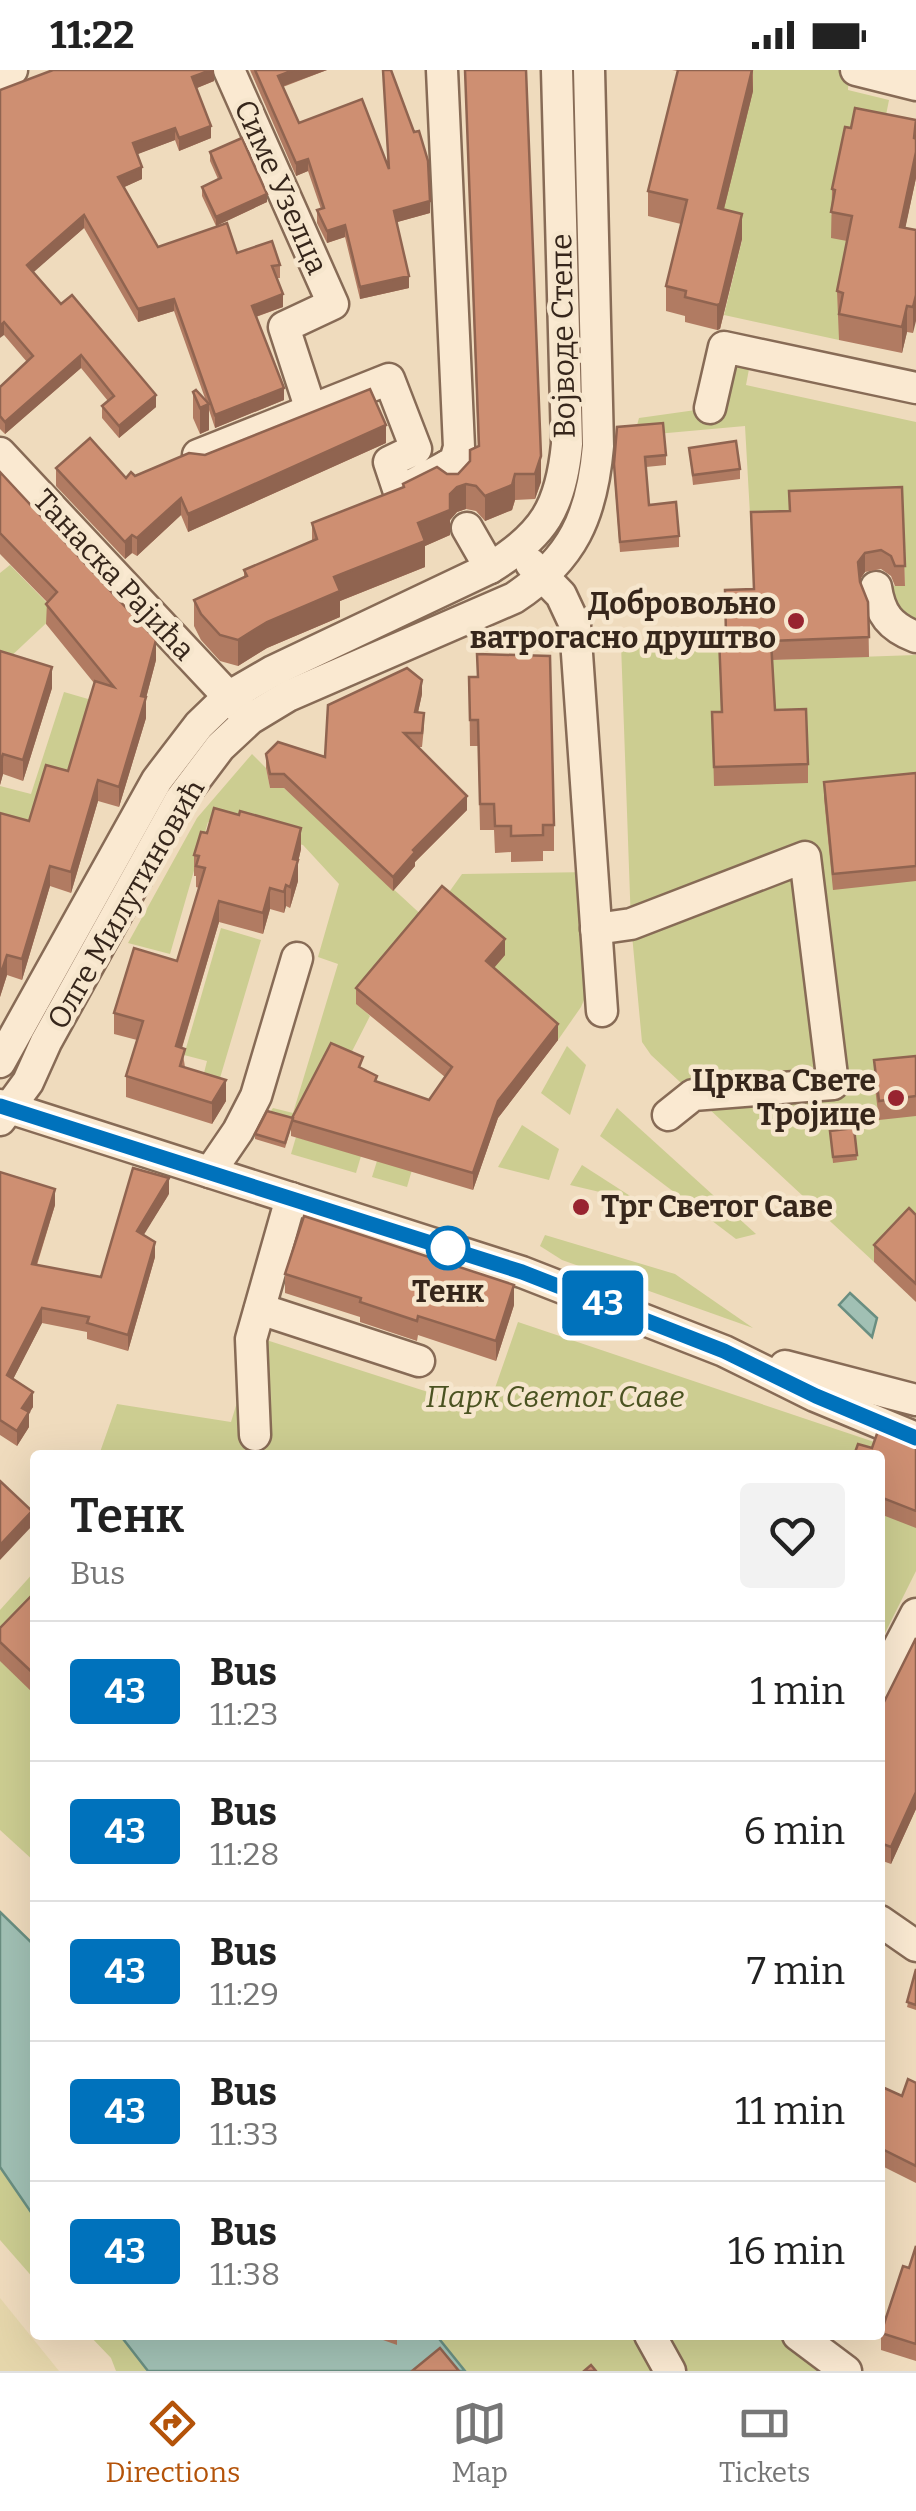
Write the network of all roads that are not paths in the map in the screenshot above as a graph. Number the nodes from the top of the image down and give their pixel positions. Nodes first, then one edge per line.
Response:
1 (12, 70) edge
2 (229, 70) edge
3 (442, 70) edge
4 (557, 70) edge
5 (589, 70) edge
6 (856, 70) edge
7 (0, 74) edge
8 (916, 84) edge
9 (916, 388) edge
10 (710, 408) dead end
11 (311, 410) junction
12 (0, 453) edge
13 (198, 455) edge
14 (468, 528) dead end
15 (518, 551) junction
16 (490, 568) junction
17 (544, 578) junction
18 (876, 587) dead end
19 (868, 633) edge
20 (916, 638) edge
21 (239, 708) junction
22 (596, 929) junction
23 (296, 958) dead end
24 (602, 1011) dead end
25 (0, 1062) edge
26 (4, 1112) edge
27 (668, 1115) dead end
28 (210, 1172) junction
29 (292, 1198) junction
30 (260, 1310) junction
31 (724, 1351) junction
32 (419, 1361) dead end
33 (916, 1400) edge
34 (255, 1435) dead end
35 (916, 1438) edge
36 (916, 1614) edge
37 (885, 1674) edge
38 (885, 1924) edge
39 (916, 1946) edge
40 (653, 2340) edge
41 (805, 2340) edge
42 (670, 2371) edge
43 (846, 2371) edge

1 - 7 street
2 - 11 street, Симе Узелца
3 - 11 street
4 - 15 street, Војводе Степе
5 - 17 street, Војводе Степе
6 - 8 street
9 - 10 street
11 - 13 street
12 - 21 street, Танаска Рајића
14 - 16 street
15 - 16 street, Олге Милутиновић
15 - 17 street
16 - 21 street, Олге Милутиновић
17 - 21 street, Олге Милутиновић
17 - 22 street
18 - 20 street
19 - 20 street
21 - 25 street, Олге Милутиновић
21 - 26 street, Олге Милутиновић
22 - 24 street
22 - 27 street
23 - 28 street
26 - 28 street
28 - 29 street
29 - 30 street
29 - 31 street
30 - 32 street
30 - 34 street
31 - 33 street
31 - 35 street
36 - 37 street
38 - 39 street
40 - 42 street
41 - 43 street

